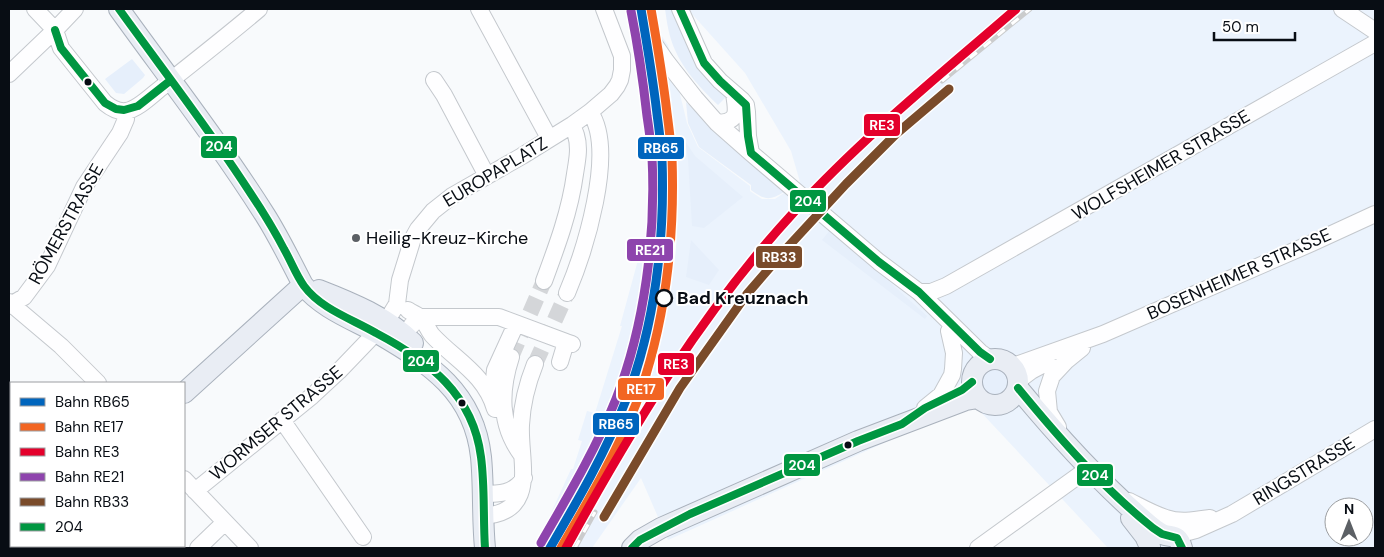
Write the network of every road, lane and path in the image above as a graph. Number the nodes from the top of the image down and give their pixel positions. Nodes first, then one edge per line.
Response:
1 (35, 9) edge
2 (75, 9) edge
3 (119, 9) edge
4 (259, 9) edge
5 (479, 9) edge
6 (604, 9) edge
7 (635, 9) edge
8 (680, 9) edge
9 (1342, 9) edge
10 (55, 30) junction
11 (1375, 31) edge
12 (1375, 43) edge
13 (9, 74) edge
14 (171, 80) junction
15 (434, 80) dead end
16 (734, 94) junction
17 (126, 111) junction
18 (590, 112) junction
19 (714, 119) junction
20 (572, 124) junction
21 (550, 138) junction
22 (751, 153) junction
23 (575, 175) junction
24 (599, 175) junction
25 (487, 176) junction
26 (1375, 214) edge
27 (879, 262) junction
28 (306, 281) junction
29 (544, 281) tunnel mouth
30 (946, 286) junction
31 (919, 292) junction
32 (567, 294) tunnel mouth
33 (10, 304) edge
34 (935, 308) junction
35 (524, 322) junction
36 (380, 324) junction
37 (949, 331) junction
38 (1103, 334) junction
39 (1082, 348) junction
40 (511, 356) tunnel mouth
41 (560, 362) dead end
42 (535, 364) tunnel mouth
43 (979, 377) junction
44 (97, 382) edge
45 (1015, 384) junction
46 (185, 392) edge
47 (925, 408) junction
48 (282, 420) junction
49 (902, 424) junction
50 (514, 427) junction
51 (1375, 429) edge
52 (1073, 452) junction
53 (1089, 468) junction
54 (524, 478) junction
55 (189, 485) edge
56 (1113, 492) junction
57 (482, 494) junction
58 (1232, 514) junction
59 (482, 516) junction
60 (224, 523) junction
61 (363, 537) dead end
62 (1167, 544) edge
63 (198, 548) edge
64 (250, 548) edge
65 (478, 548) edge
66 (485, 548) edge
67 (632, 548) edge
68 (978, 548) edge

1 - 10 street
2 - 10 street
3 - 14 main road
4 - 14 street
5 - 21 street
6 - 18 street, EUROPAPLATZ
7 - 19 street
8 - 16 street
9 - 11 street
10 - 13 street
10 - 17 street
12 - 30 street, WOLFSHEIMER STRASSE
14 - 17 street
14 - 28 main road
15 - 25 street
16 - 19 street
16 - 22 street
17 - 33 street, RÖMERSTRASSE
18 - 20 street, EUROPAPLATZ
18 - 24 street
19 - 22 street
20 - 21 street, EUROPAPLATZ
20 - 23 street
21 - 25 street, EUROPAPLATZ
22 - 27 street
23 - 24 street
23 - 29 street
24 - 32 street
25 - 36 street, EUROPAPLATZ
26 - 38 street, BOSENHEIMER STRASSE
27 - 31 street
27 - 37 street
28 - 36 main road
28 - 46 main road
30 - 31 street, WOLFSHEIMER STRASSE
30 - 34 street
31 - 34 street
33 - 44 street
34 - 43 street
35 - 35 street
35 - 41 street
36 - 48 street, WORMSER STRASSE
36 - 57 main road
37 - 43 street
37 - 47 street
38 - 39 street, BOSENHEIMER STRASSE
38 - 45 street, BOSENHEIMER STRASSE
39 - 45 street, BOSENHEIMER STRASSE
39 - 52 street
40 - 50 street
42 - 50 street
43 - 45 main road
43 - 45 main road
43 - 47 main road
43 - 49 main road
45 - 52 main road
47 - 49 main road
48 - 55 street, WORMSER STRASSE
48 - 61 street
49 - 67 main road
50 - 54 street
51 - 58 street, RINGSTRASSE
52 - 53 main road
53 - 56 main road
53 - 68 street
54 - 57 street
54 - 59 street
55 - 60 street
56 - 58 street
56 - 62 main road
57 - 59 main road
58 - 62 street, RINGSTRASSE
59 - 65 main road
59 - 66 main road
60 - 63 street
60 - 64 street

